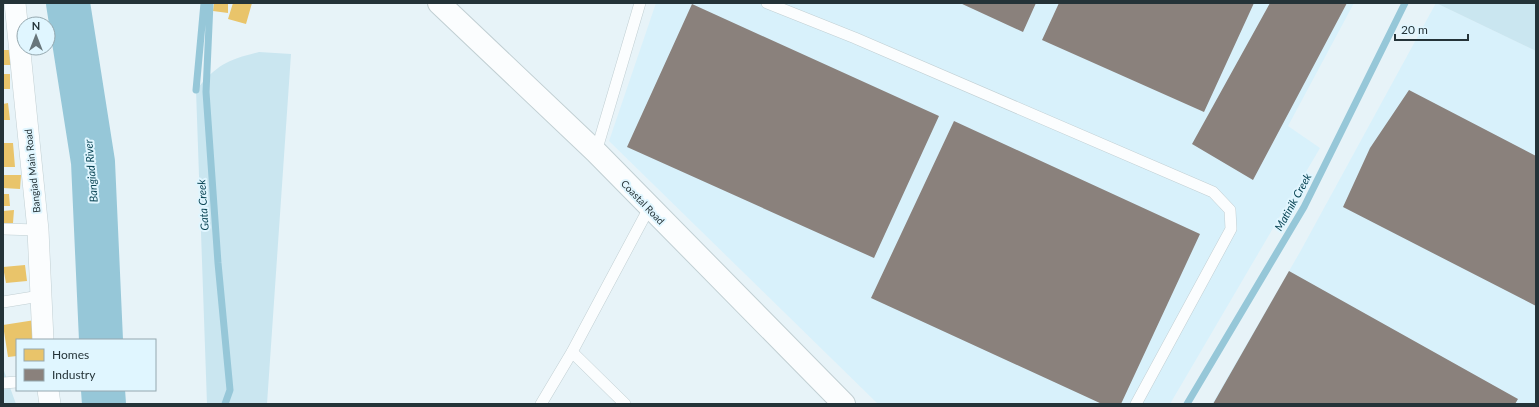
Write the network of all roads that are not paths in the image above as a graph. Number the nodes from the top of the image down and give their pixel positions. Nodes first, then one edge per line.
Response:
1 (15, 3) edge
2 (439, 3) edge
3 (640, 3) edge
4 (767, 3) edge
5 (596, 152) junction
6 (649, 208) junction
7 (3, 229) edge
8 (38, 230) junction
9 (40, 296) junction
10 (3, 302) edge
11 (43, 339) edge
12 (572, 352) junction
13 (16, 382) edge
14 (3, 383) edge
15 (48, 391) edge
16 (50, 404) edge
17 (541, 404) edge
18 (625, 404) edge
19 (844, 404) edge
20 (1136, 404) edge

1 - 8 street, Bangiad Main Road
2 - 5 main road, Coastal Road
3 - 5 lane
4 - 20 lane
5 - 6 main road, Coastal Road
6 - 12 lane
6 - 19 main road, Coastal Road
7 - 8 lane
8 - 9 street, Bangiad Main Road
9 - 10 lane
9 - 11 street, Bangiad Main Road
12 - 17 lane
12 - 18 lane
13 - 14 lane
15 - 16 street

